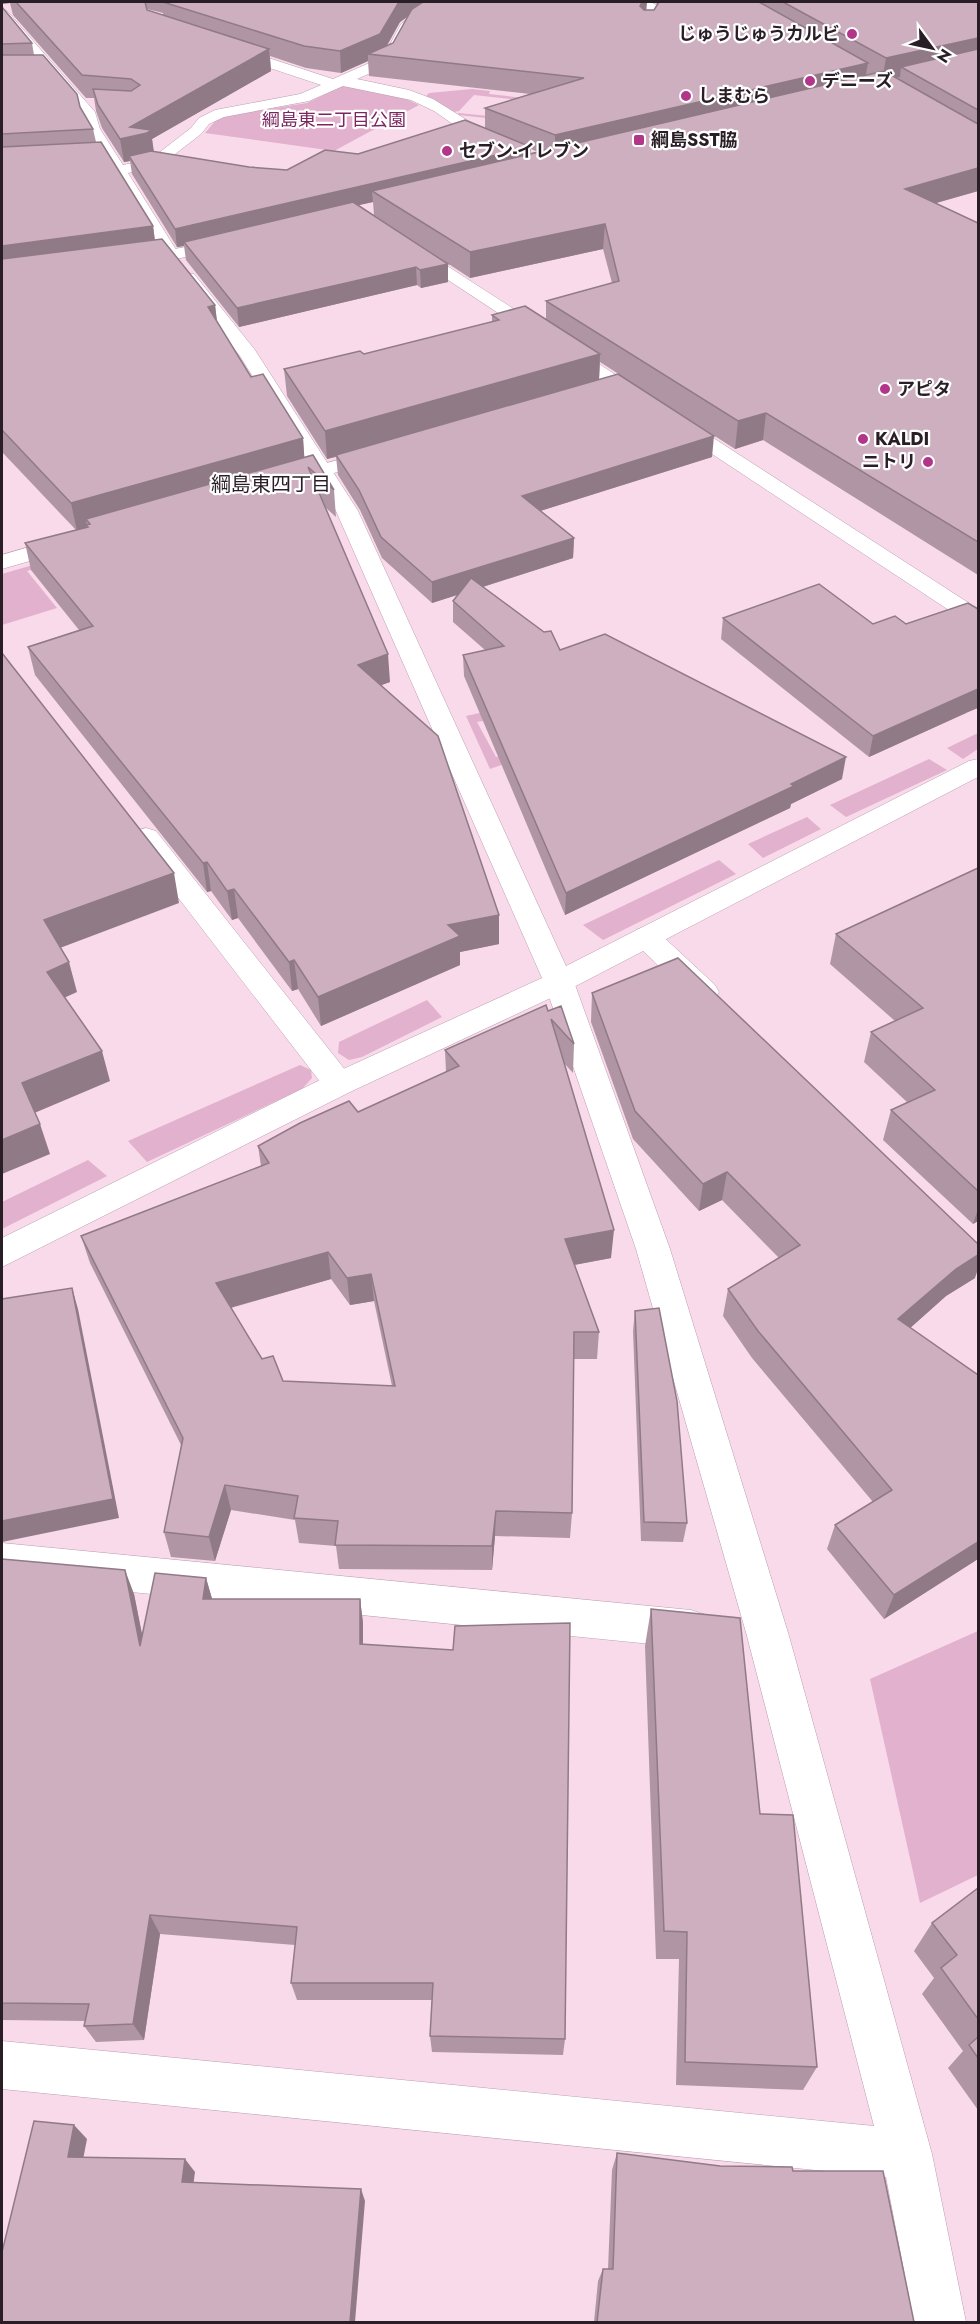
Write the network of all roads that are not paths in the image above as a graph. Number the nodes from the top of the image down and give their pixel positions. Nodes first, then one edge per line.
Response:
1 (441, 2) edge
2 (642, 2) edge
3 (4, 14) edge
4 (648, 26) edge
5 (209, 43) edge
6 (31, 71) edge
7 (50, 71) junction
8 (337, 82) junction
9 (80, 104) junction
10 (102, 106) edge
11 (514, 151) edge
12 (87, 159) edge
13 (114, 165) junction
14 (394, 237) edge
15 (241, 241) edge
16 (171, 256) junction
17 (112, 264) edge
18 (619, 384) junction
19 (596, 391) edge
20 (398, 449) edge
21 (321, 471) junction
22 (264, 487) edge
23 (93, 536) edge
24 (2, 562) edge
25 (978, 618) edge
26 (978, 767) edge
27 (128, 815) edge
28 (646, 937) junction
29 (559, 982) junction
30 (723, 1010) edge
31 (339, 1084) junction
32 (2, 1253) edge
33 (2, 1562) edge
34 (768, 1636) junction
35 (2, 2065) edge
36 (907, 2154) junction
37 (940, 2322) edge

1 - 8 street
2 - 4 street
3 - 7 street
5 - 8 street
6 - 7 street
7 - 9 street
8 - 11 street
8 - 13 street
9 - 10 street
9 - 13 street
12 - 13 street
13 - 16 street
14 - 18 street
15 - 16 street
16 - 17 street
16 - 21 street
18 - 19 street
18 - 25 street
20 - 21 street
21 - 22 street
21 - 29 street
23 - 24 street
26 - 28 street
27 - 31 street
28 - 29 street
28 - 30 street
29 - 31 street
29 - 34 street
31 - 32 street
33 - 34 street
34 - 36 street
35 - 36 street
36 - 37 street

